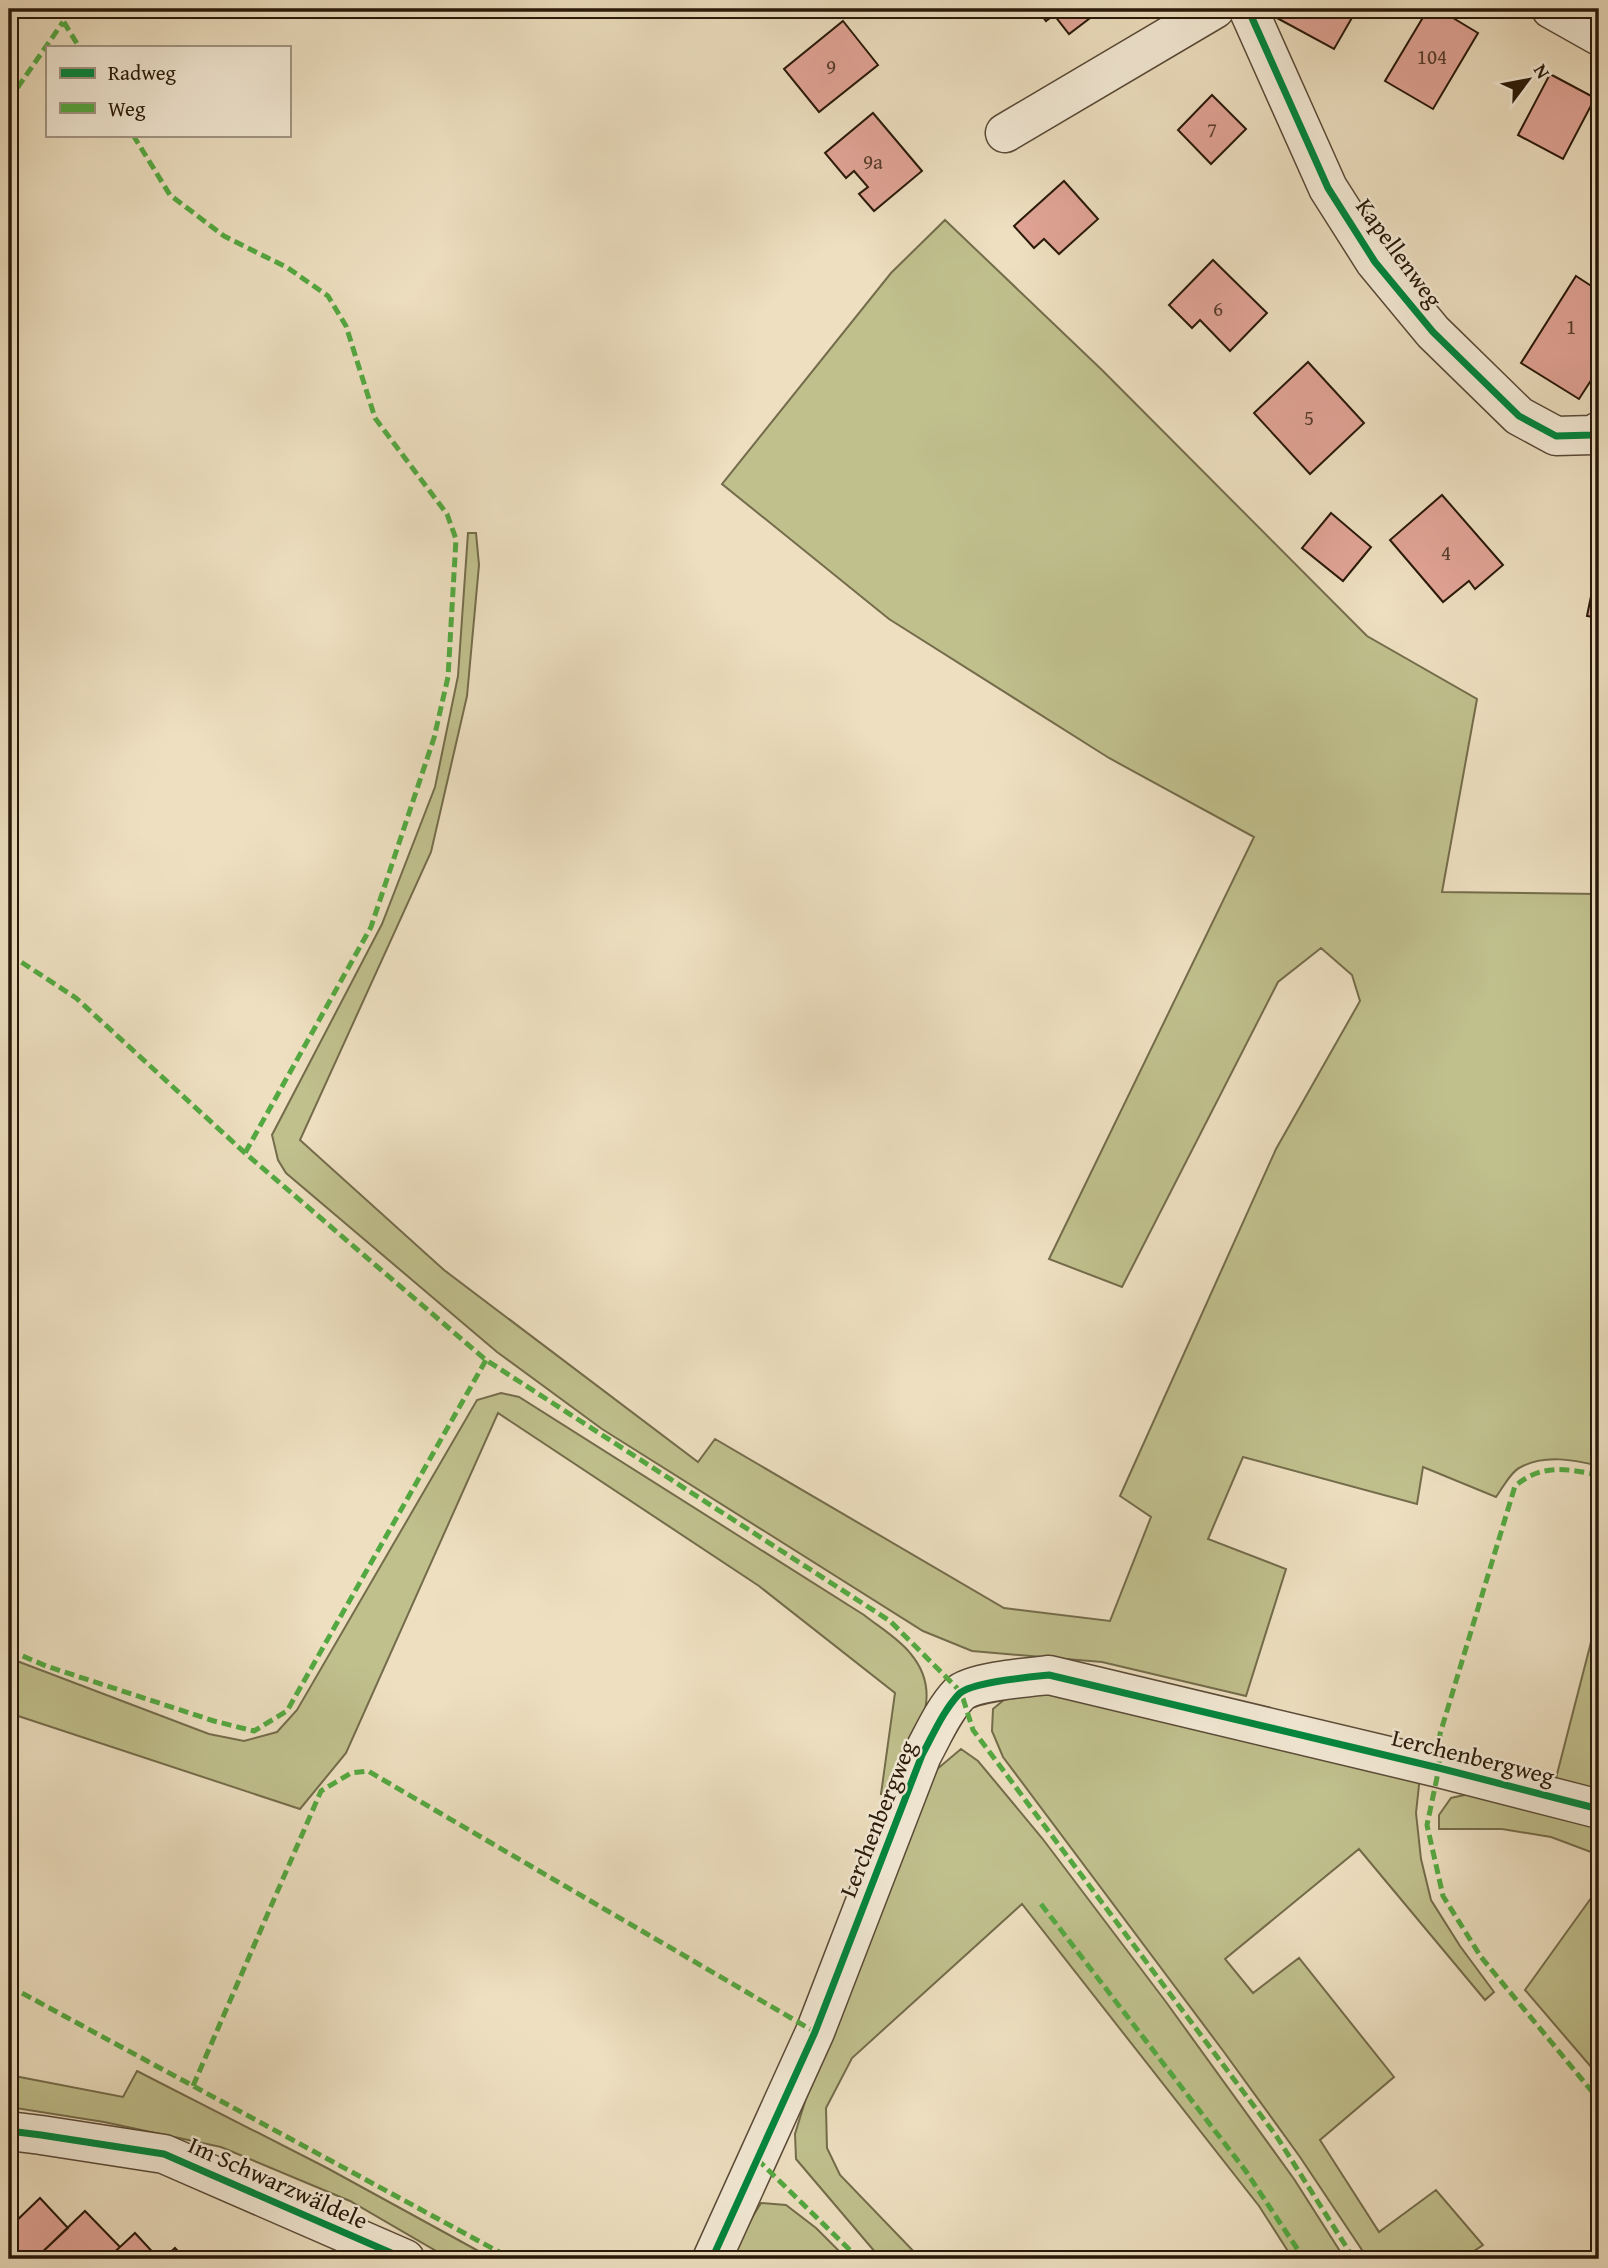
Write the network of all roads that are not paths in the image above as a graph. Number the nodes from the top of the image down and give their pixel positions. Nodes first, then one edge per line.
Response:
1 (1215, 9) edge
2 (1248, 9) edge
3 (1551, 9) edge
4 (1599, 36) edge
5 (1006, 133) dead end
6 (1599, 431) edge
7 (1599, 1809) edge
8 (9, 2132) edge
9 (405, 2259) edge
10 (712, 2259) edge

1 - 5 street
2 - 6 street, Kapellenweg
3 - 4 street
7 - 10 street, Lerchenbergweg
8 - 9 street, Im Schwarzwäldele

